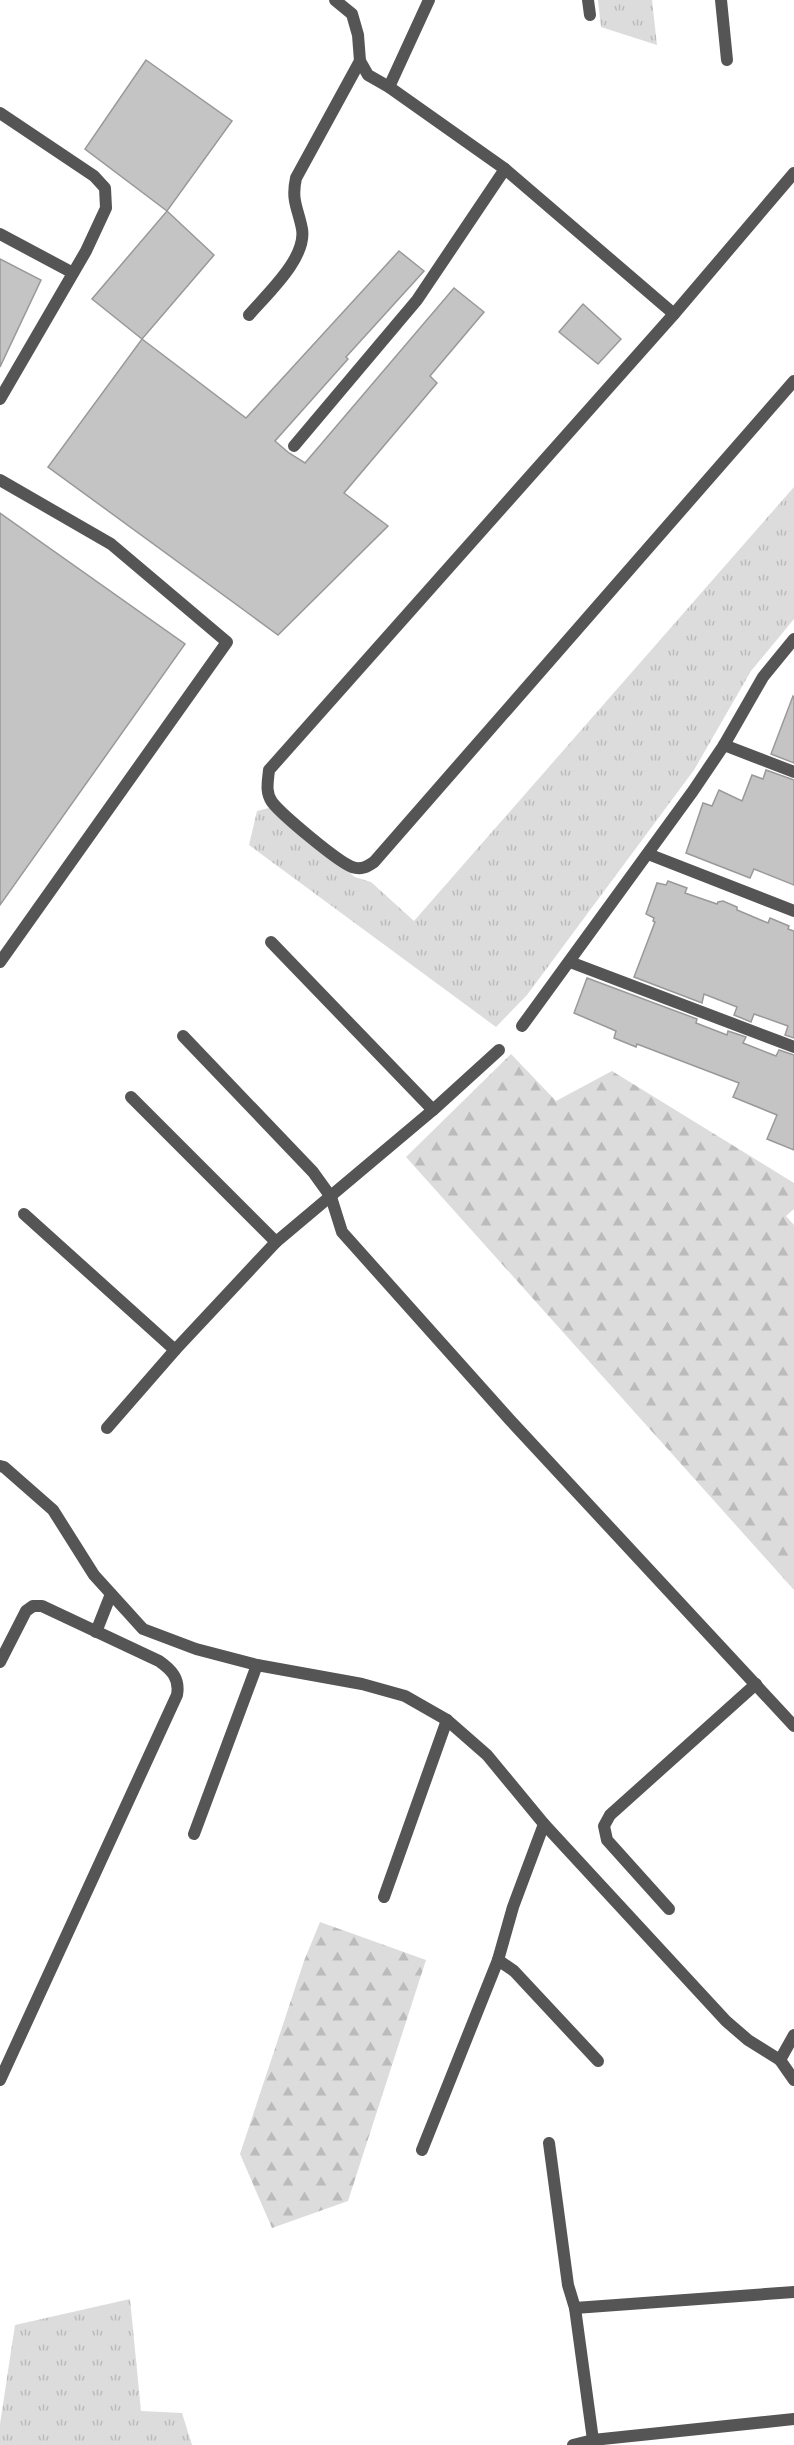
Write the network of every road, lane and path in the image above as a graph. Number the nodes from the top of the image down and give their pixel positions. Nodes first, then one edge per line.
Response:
1 (336, 0) edge
2 (429, 0) edge
3 (588, 0) edge
4 (721, 0) edge
5 (590, 15) dead end
6 (727, 60) dead end
7 (360, 61) junction
8 (389, 87) junction
9 (0, 113) edge
10 (505, 169) junction
11 (794, 173) edge
12 (0, 234) edge
13 (73, 273) junction
14 (674, 314) junction
15 (249, 315) dead end
16 (794, 381) edge
17 (0, 399) edge
18 (294, 446) dead end
19 (0, 480) edge
20 (794, 639) edge
21 (724, 745) junction
22 (794, 772) edge
23 (648, 854) junction
24 (794, 910) edge
25 (271, 942) dead end
26 (0, 962) edge
27 (570, 962) junction
28 (522, 1026) dead end
29 (183, 1036) dead end
30 (794, 1047) edge
31 (499, 1050) dead end
32 (131, 1097) dead end
33 (433, 1110) junction
34 (331, 1197) junction
35 (24, 1214) dead end
36 (276, 1242) junction
37 (175, 1350) junction
38 (107, 1428) dead end
39 (0, 1466) edge
40 (111, 1594) junction
41 (96, 1632) junction
42 (0, 1662) edge
43 (257, 1665) junction
44 (756, 1684) junction
45 (447, 1720) junction
46 (794, 1726) edge
47 (544, 1824) junction
48 (194, 1834) dead end
49 (384, 1897) dead end
50 (669, 1909) dead end
51 (498, 1960) junction
52 (794, 2035) edge
53 (780, 2060) junction
54 (598, 2061) dead end
55 (0, 2080) edge
56 (794, 2080) edge
57 (549, 2143) dead end
58 (422, 2150) dead end
59 (794, 2292) edge
60 (575, 2308) junction
61 (794, 2419) edge
62 (593, 2440) junction
63 (573, 2445) edge

1 - 7 street
2 - 8 street
3 - 5 street
4 - 6 street
7 - 8 street
7 - 15 street
8 - 10 street
9 - 13 street
10 - 14 street
10 - 18 street
11 - 14 street
12 - 13 street
13 - 17 street
14 - 16 street
19 - 26 street
20 - 21 street
21 - 22 street
21 - 23 street
23 - 24 street
23 - 27 street
25 - 33 street
27 - 28 street
27 - 30 street
29 - 34 street
31 - 33 street
32 - 36 street
33 - 34 street
34 - 36 street
34 - 44 street
35 - 37 street
36 - 37 street
37 - 38 street
39 - 40 street
40 - 41 street
40 - 43 street
41 - 42 street
41 - 55 street
43 - 45 street
43 - 48 street
44 - 46 street
44 - 50 street
45 - 47 street
45 - 49 street
47 - 51 street
47 - 53 street
51 - 54 street
51 - 58 street
52 - 53 street
53 - 56 street
57 - 60 street
59 - 60 street
60 - 62 street
61 - 62 street
62 - 63 street

